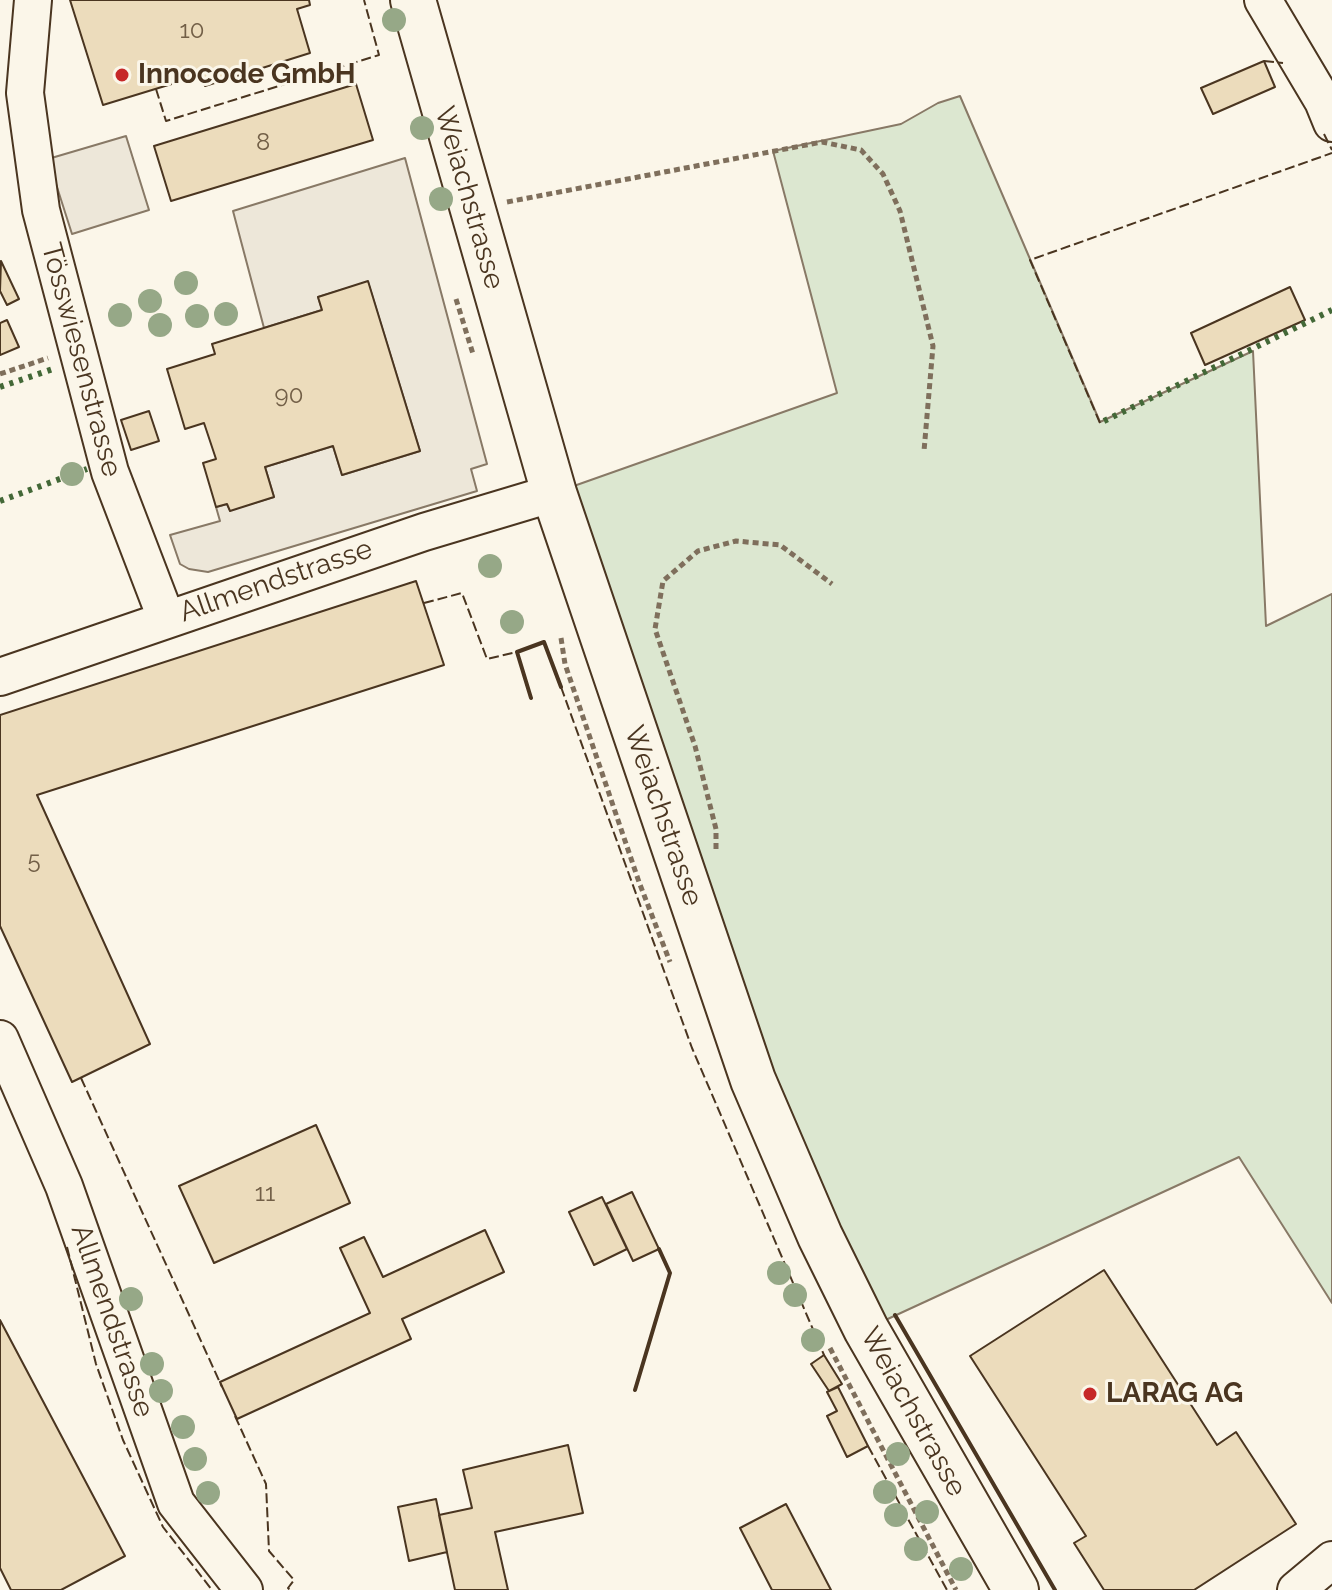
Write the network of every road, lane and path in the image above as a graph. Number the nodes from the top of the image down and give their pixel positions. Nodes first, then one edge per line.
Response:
1 (33, 0) edge
2 (413, 0) edge
3 (1263, 0) edge
4 (0, 63) edge
5 (25, 93) junction
6 (1332, 123) edge
7 (471, 209) junction
8 (76, 349) junction
9 (0, 374) edge
10 (924, 451) dead end
11 (554, 493) junction
12 (832, 584) dead end
13 (166, 618) junction
14 (0, 677) edge
15 (715, 858) dead end
16 (0, 1039) edge
17 (1332, 1560) edge
18 (244, 1590) edge
19 (1016, 1590) edge
20 (1296, 1590) edge

1 - 5 street, Tösswiesenstrasse
2 - 7 main road, Weiachstrasse
3 - 6 street
4 - 5 street
5 - 8 street, Tösswiesenstrasse
7 - 10 path
7 - 11 main road, Weiachstrasse
8 - 9 path
8 - 13 street, Tösswiesenstrasse
11 - 13 street, Allmendstrasse
11 - 19 main road, Weiachstrasse
12 - 15 path
13 - 14 street, Allmendstrasse
16 - 18 street, Allmendstrasse
17 - 20 street

